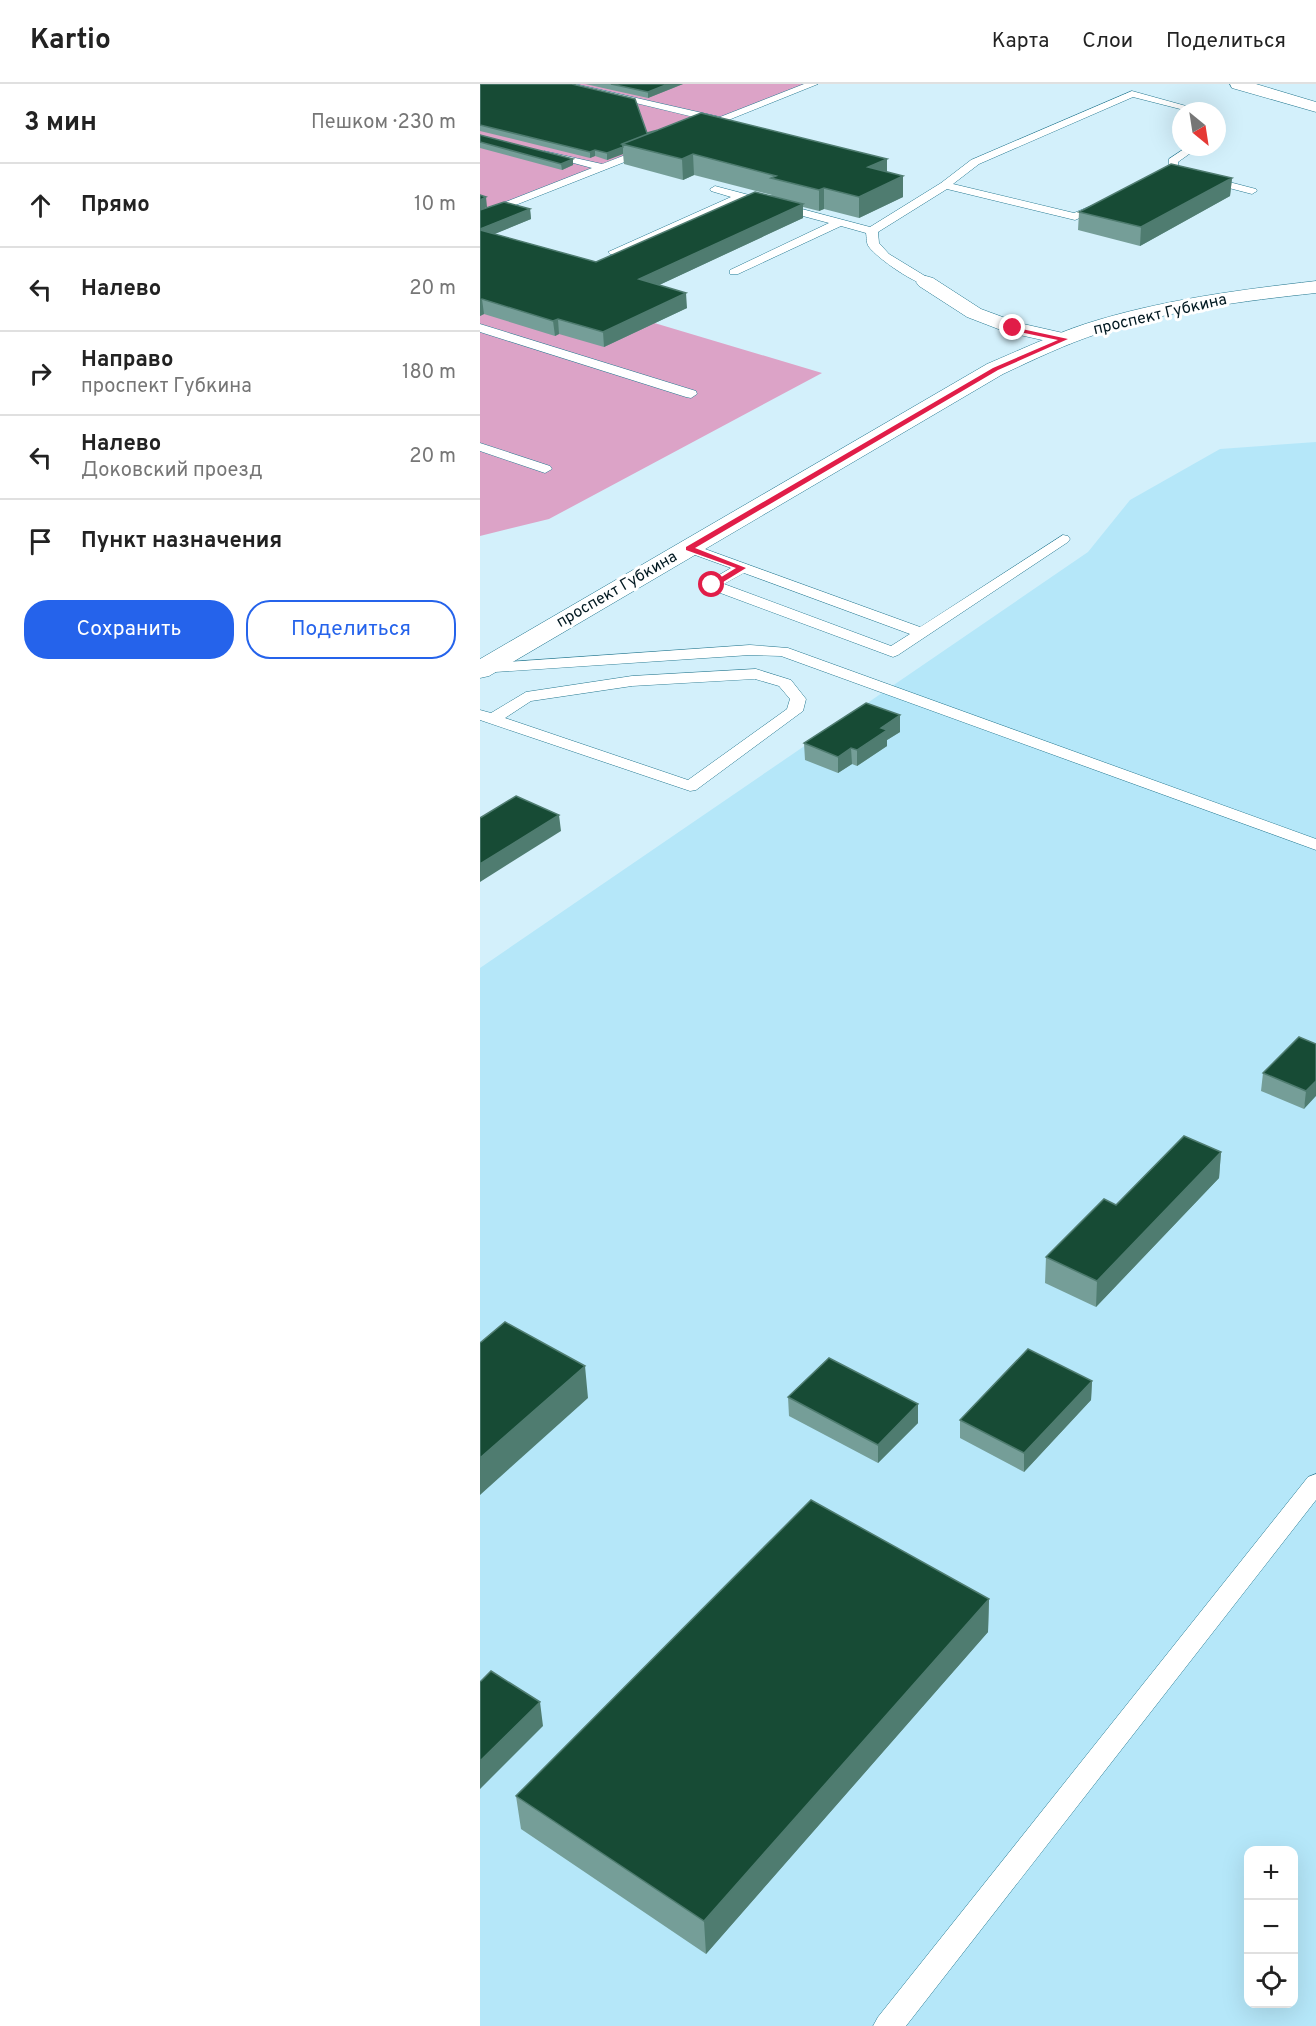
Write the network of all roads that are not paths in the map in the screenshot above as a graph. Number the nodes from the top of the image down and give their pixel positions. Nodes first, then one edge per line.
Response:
1 (562, 84) edge
2 (813, 84) edge
3 (1238, 84) edge
4 (1172, 104) edge
5 (1316, 107) edge
6 (719, 120) junction
7 (687, 133) edge
8 (656, 146) edge
9 (536, 150) edge
10 (1180, 156) edge
11 (603, 167) junction
12 (1185, 174) junction
13 (945, 185) junction
14 (1144, 185) edge
15 (715, 189) dead end
16 (1252, 191) dead end
17 (742, 196) junction
18 (1115, 199) edge
19 (480, 216) edge
20 (840, 222) junction
21 (872, 231) junction
22 (614, 252) edge
23 (734, 272) dead end
24 (926, 282) joint
25 (1316, 287) edge
26 (480, 328) edge
27 (1065, 339) junction
28 (691, 394) dead end
29 (480, 447) edge
30 (545, 469) dead end
31 (1063, 539) dead end
32 (689, 548) junction
33 (742, 568) junction
34 (922, 633) junction
35 (481, 670) edge
36 (486, 717) edge
37 (1316, 845) edge
38 (1316, 1483) edge
39 (888, 2026) edge

1 - 6 lane
2 - 6 lane
3 - 5 street
4 - 13 lane
6 - 7 lane
8 - 11 lane
9 - 11 lane
10 - 12 lane
11 - 19 lane
12 - 14 lane
12 - 16 lane
13 - 18 lane
13 - 21 lane
15 - 17 lane
17 - 20 lane
17 - 22 lane
20 - 21 lane
20 - 23 lane
21 - 24 lane
24 - 27 street
25 - 27 street, проспект Губкина
26 - 28 lane
27 - 32 street, проспект Губкина
29 - 30 lane
31 - 34 lane
32 - 33 lane
32 - 35 street, проспект Губкина
33 - 34 lane
33 - 34 lane
35 - 37 lane
36 - 36 lane
38 - 39 lane

